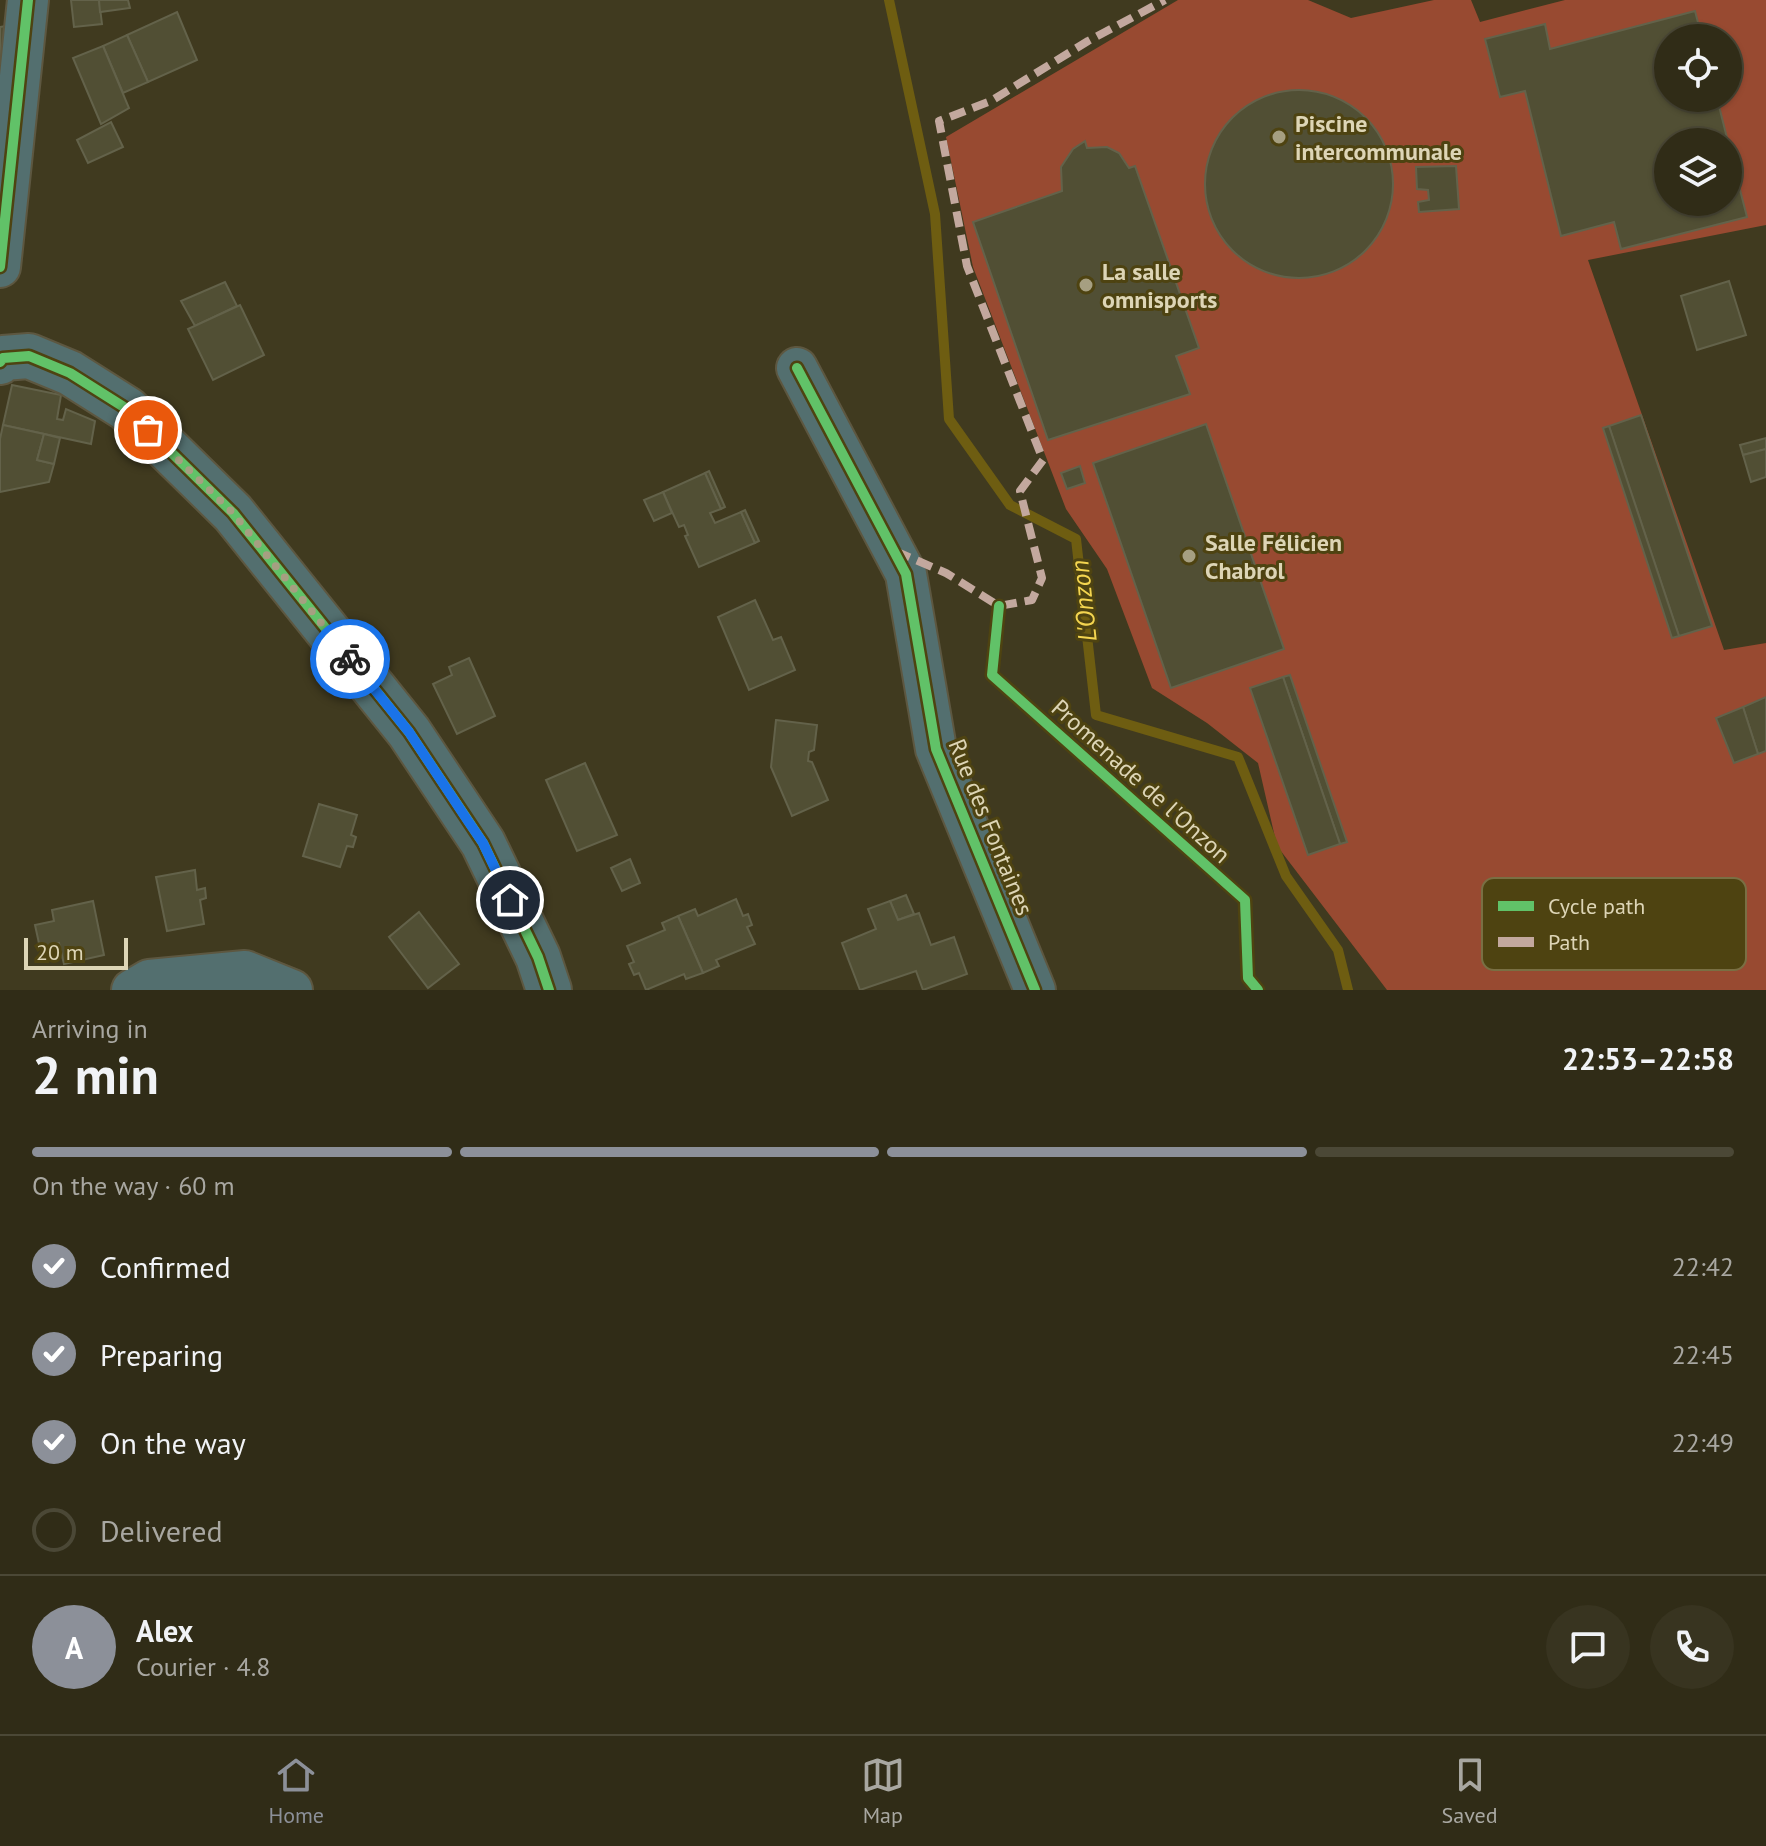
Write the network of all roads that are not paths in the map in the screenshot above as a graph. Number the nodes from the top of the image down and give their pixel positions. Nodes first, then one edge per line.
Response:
1 (28, 0) edge
2 (0, 267) edge
3 (1, 354) edge
4 (797, 368) dead end
5 (132, 990) edge
6 (292, 990) edge
7 (549, 990) edge
8 (1035, 990) edge

1 - 2 street
3 - 7 street
4 - 8 street, Rue des Fontaines
5 - 6 street

